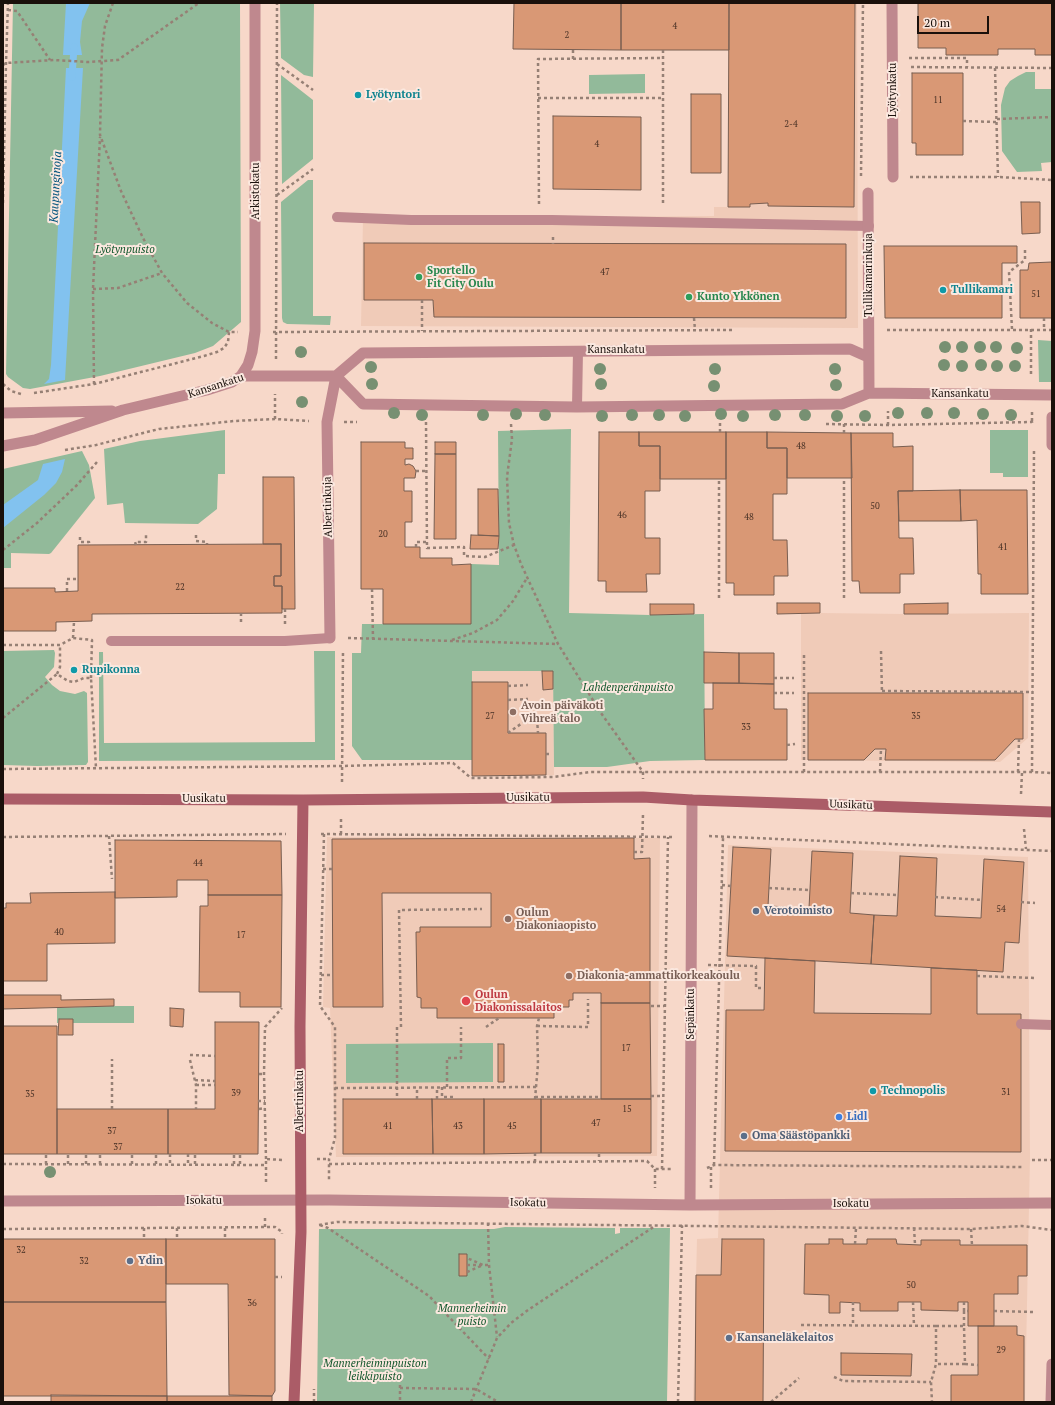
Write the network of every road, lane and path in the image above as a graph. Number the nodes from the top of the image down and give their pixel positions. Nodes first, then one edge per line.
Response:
1 (8, 3) edge
2 (113, 3) edge
3 (199, 3) edge
4 (255, 3) edge
5 (277, 3) edge
6 (863, 3) edge
7 (892, 3) edge
8 (8, 10) junction
9 (573, 50) dead end
10 (663, 50) dead end
11 (663, 58) junction
12 (893, 58) junction
13 (573, 59) junction
14 (52, 60) junction
15 (102, 62) junction
16 (4, 64) edge
17 (277, 64) junction
18 (967, 66) junction
19 (915, 67) dead end
20 (995, 68) junction
21 (1052, 68) edge
22 (314, 90) dead end
23 (538, 98) junction
24 (663, 98) junction
25 (1052, 117) edge
26 (996, 120) junction
27 (963, 121) dead end
28 (100, 135) junction
29 (313, 169) dead end
30 (893, 177) junction
31 (998, 177) junction
32 (1052, 180) edge
33 (868, 193) dead end
34 (276, 196) junction
35 (3, 204) edge
36 (337, 217) dead end
37 (539, 220) junction
38 (664, 222) junction
39 (869, 226) junction
40 (1025, 248) dead end
41 (162, 273) junction
42 (93, 289) junction
43 (422, 300) dead end
44 (694, 318) dead end
45 (1044, 318) dead end
46 (1012, 329) junction
47 (694, 330) junction
48 (734, 330) dead end
49 (869, 330) junction
50 (1044, 330) junction
51 (1052, 330) edge
52 (422, 331) junction
53 (578, 351) junction
54 (868, 357) junction
55 (241, 376) junction
56 (336, 376) junction
57 (3, 384) edge
58 (94, 384) junction
59 (30, 393) dead end
60 (869, 393) junction
61 (23, 394) dead end
62 (1052, 395) edge
63 (509, 405) junction
64 (577, 407) junction
65 (123, 410) junction
66 (3, 413) edge
67 (1052, 418) edge
68 (419, 421) dead end
69 (327, 422) junction
70 (357, 422) dead end
71 (510, 423) junction
72 (518, 423) dead end
73 (728, 423) dead end
74 (821, 424) dead end
75 (844, 424) junction
76 (1052, 428) edge
77 (720, 432) dead end
78 (844, 433) dead end
79 (1034, 443) dead end
80 (1052, 445) edge
81 (3, 446) edge
82 (64, 450) dead end
83 (97, 462) dead end
84 (416, 471) dead end
85 (427, 471) junction
86 (844, 478) dead end
87 (720, 479) dead end
88 (146, 535) dead end
89 (196, 535) dead end
90 (80, 537) dead end
91 (427, 542) junction
92 (207, 544) dead end
93 (89, 545) dead end
94 (136, 545) dead end
95 (514, 545) junction
96 (416, 547) dead end
97 (3, 550) edge
98 (527, 578) junction
99 (78, 579) dead end
100 (372, 589) dead end
101 (67, 591) dead end
102 (719, 598) dead end
103 (844, 598) dead end
104 (74, 622) dead end
105 (73, 638) junction
106 (330, 638) junction
107 (343, 638) junction
108 (374, 639) junction
109 (111, 641) dead end
110 (449, 641) junction
111 (558, 644) junction
112 (3, 645) edge
113 (60, 646) junction
114 (882, 651) dead end
115 (804, 652) dead end
116 (57, 674) junction
117 (91, 678) junction
118 (774, 678) dead end
119 (794, 678) dead end
120 (528, 685) dead end
121 (508, 686) dead end
122 (1033, 692) junction
123 (774, 693) dead end
124 (794, 693) dead end
125 (528, 699) dead end
126 (508, 700) dead end
127 (3, 718) edge
128 (528, 719) dead end
129 (537, 719) dead end
130 (508, 733) dead end
131 (538, 733) dead end
132 (1019, 739) dead end
133 (794, 744) dead end
134 (787, 745) dead end
135 (880, 749) dead end
136 (342, 766) junction
137 (96, 768) junction
138 (3, 769) edge
139 (643, 772) junction
140 (804, 772) junction
141 (880, 772) junction
142 (1018, 772) junction
143 (1032, 772) junction
144 (1052, 773) edge
145 (643, 797) junction
146 (3, 799) edge
147 (342, 799) junction
148 (303, 800) junction
149 (692, 800) junction
150 (1052, 812) edge
151 (283, 834) dead end
152 (303, 834) junction
153 (324, 834) junction
154 (341, 834) junction
155 (110, 836) junction
156 (642, 836) junction
157 (3, 837) edge
158 (668, 837) junction
159 (692, 837) junction
160 (723, 838) junction
161 (1052, 851) edge
162 (634, 852) dead end
163 (323, 869) junction
164 (332, 869) dead end
165 (112, 879) dead end
166 (722, 885) junction
167 (731, 886) dead end
168 (769, 888) dead end
169 (810, 890) dead end
170 (851, 893) dead end
171 (898, 895) dead end
172 (936, 897) dead end
173 (982, 900) dead end
174 (1021, 902) dead end
175 (1035, 903) dead end
176 (482, 909) dead end
177 (691, 965) junction
178 (720, 966) junction
179 (321, 975) junction
180 (333, 975) dead end
181 (977, 976) dead end
182 (1035, 978) dead end
183 (764, 988) dead end
184 (588, 999) dead end
185 (285, 1004) dead end
186 (651, 1006) dead end
187 (664, 1006) junction
188 (498, 1018) dead end
189 (539, 1018) dead end
190 (1021, 1024) dead end
191 (1052, 1025) edge
192 (537, 1026) junction
193 (397, 1027) dead end
194 (401, 1027) dead end
195 (461, 1027) dead end
196 (486, 1027) dead end
197 (190, 1055) dead end
198 (214, 1056) dead end
199 (112, 1059) dead end
200 (190, 1060) dead end
201 (259, 1074) dead end
202 (264, 1074) junction
203 (195, 1080) junction
204 (214, 1080) dead end
205 (196, 1085) junction
206 (215, 1085) dead end
207 (397, 1087) junction
208 (417, 1087) junction
209 (437, 1087) junction
210 (442, 1087) junction
211 (446, 1087) junction
212 (536, 1087) junction
213 (335, 1088) junction
214 (651, 1096) dead end
215 (662, 1096) junction
216 (602, 1097) dead end
217 (397, 1099) dead end
218 (417, 1099) dead end
219 (437, 1099) dead end
220 (453, 1099) dead end
221 (258, 1101) dead end
222 (265, 1101) junction
223 (265, 1108) junction
224 (112, 1109) dead end
225 (196, 1109) dead end
226 (259, 1109) dead end
227 (46, 1154) dead end
228 (68, 1154) dead end
229 (86, 1154) dead end
230 (100, 1154) dead end
231 (132, 1154) dead end
232 (156, 1154) dead end
233 (170, 1154) dead end
234 (188, 1154) dead end
235 (195, 1154) dead end
236 (535, 1154) dead end
237 (599, 1154) dead end
238 (234, 1155) dead end
239 (240, 1155) dead end
240 (266, 1159) junction
241 (329, 1159) junction
242 (300, 1160) junction
243 (1032, 1160) dead end
244 (1052, 1160) edge
245 (599, 1161) junction
246 (536, 1162) junction
247 (3, 1164) edge
248 (46, 1164) junction
249 (68, 1164) junction
250 (86, 1164) junction
251 (100, 1164) junction
252 (132, 1164) junction
253 (156, 1164) junction
254 (170, 1164) junction
255 (188, 1164) junction
256 (195, 1164) junction
257 (328, 1164) junction
258 (234, 1165) junction
259 (240, 1165) junction
260 (714, 1165) junction
261 (1023, 1168) dead end
262 (662, 1169) junction
263 (690, 1169) junction
264 (329, 1200) junction
265 (3, 1201) edge
266 (300, 1201) junction
267 (1052, 1203) edge
268 (690, 1205) junction
269 (329, 1222) junction
270 (488, 1223) junction
271 (656, 1226) junction
272 (682, 1226) junction
273 (144, 1228) junction
274 (177, 1228) junction
275 (225, 1228) junction
276 (856, 1228) junction
277 (914, 1228) junction
278 (3, 1229) edge
279 (971, 1229) junction
280 (1052, 1230) edge
281 (144, 1239) dead end
282 (177, 1239) dead end
283 (225, 1239) dead end
284 (282, 1240) dead end
285 (855, 1244) dead end
286 (914, 1244) dead end
287 (972, 1245) dead end
288 (467, 1258) dead end
289 (467, 1265) dead end
290 (483, 1265) junction
291 (489, 1265) junction
292 (467, 1272) dead end
293 (275, 1277) dead end
294 (282, 1284) dead end
295 (853, 1302) dead end
296 (913, 1302) dead end
297 (964, 1302) dead end
298 (964, 1311) junction
299 (968, 1311) dead end
300 (994, 1311) dead end
301 (1033, 1312) dead end
302 (800, 1325) dead end
303 (853, 1326) junction
304 (914, 1326) junction
305 (936, 1326) junction
306 (964, 1326) junction
307 (497, 1338) junction
308 (489, 1360) junction
309 (936, 1364) junction
310 (965, 1364) junction
311 (1052, 1364) edge
312 (978, 1365) dead end
313 (834, 1377) dead end
314 (799, 1378) dead end
315 (400, 1379) dead end
316 (932, 1382) junction
317 (400, 1388) junction
318 (476, 1389) junction
319 (294, 1402) edge
320 (400, 1402) edge
321 (471, 1402) edge
322 (498, 1402) edge
323 (678, 1402) edge
324 (771, 1402) edge
325 (932, 1402) edge
326 (1051, 1402) edge

1 - 8 path
2 - 15 path
3 - 15 path
4 - 55 street, Arkistokatu
5 - 17 path
6 - 30 path
7 - 12 street, Lyötynkatu
8 - 14 path
8 - 16 path
9 - 13 path
10 - 11 path
11 - 13 path
11 - 24 path
12 - 18 path
12 - 30 street, Lyötynkatu
13 - 23 path
14 - 15 path
14 - 16 path
15 - 28 path
16 - 35 path
17 - 22 path
17 - 34 path
18 - 19 path
18 - 20 path
20 - 21 path
20 - 26 path
23 - 24 path
23 - 37 path
24 - 38 path
25 - 26 path
26 - 27 path
26 - 31 path
28 - 41 path
28 - 42 path
29 - 34 path
30 - 31 path
31 - 32 path
33 - 39 street, Tullikamarinkuja
34 - 52 path
36 - 37 lane
37 - 38 lane
38 - 39 lane
39 - 49 street, Tullikamarinkuja
40 - 46 path
41 - 42 path
41 - 58 path
42 - 58 path
43 - 52 path
44 - 47 path
45 - 50 path
46 - 49 path
46 - 50 path
47 - 48 path
47 - 52 path
49 - 54 street, Tullikamarinkuja
50 - 51 path
53 - 54 street, Kansankatu
53 - 56 street, Kansankatu
53 - 64 lane
54 - 60 street
55 - 56 street, Kansankatu
55 - 65 street, Kansankatu
56 - 63 street, Kansankatu
56 - 69 street, Albertinkuja
57 - 61 path
58 - 59 path
60 - 62 street, Kansankatu
60 - 64 street, Kansankatu
63 - 64 street, Kansankatu
63 - 71 path
65 - 66 street, Kansankatu
65 - 81 street, Kansankatu
67 - 76 street
68 - 85 path
69 - 70 path
69 - 82 path
69 - 106 street, Albertinkuja
71 - 72 path
71 - 95 path
73 - 77 path
74 - 75 path
75 - 76 path
75 - 78 path
76 - 80 street
79 - 122 path
83 - 97 path
84 - 85 path
85 - 91 path
86 - 103 path
87 - 102 path
88 - 94 path
89 - 92 path
90 - 93 path
91 - 95 path
91 - 96 path
95 - 98 path
98 - 110 path
98 - 111 path
99 - 101 path
100 - 108 path
104 - 105 path
105 - 113 path
105 - 117 path
106 - 107 path
106 - 109 lane
107 - 108 path
107 - 136 path
108 - 110 path
110 - 111 path
111 - 139 path
112 - 113 path
113 - 116 path
114 - 122 path
115 - 140 path
116 - 117 path
116 - 127 path
117 - 137 path
118 - 119 path
120 - 121 path
122 - 143 path
123 - 124 path
125 - 126 path
128 - 130 path
129 - 131 path
132 - 142 path
133 - 134 path
135 - 141 path
136 - 137 path
136 - 139 path
136 - 147 path
137 - 138 path
139 - 140 path
139 - 145 path
140 - 141 path
141 - 142 path
142 - 143 path
143 - 144 path
145 - 147 main road, Uusikatu
145 - 149 main road, Uusikatu
145 - 156 path
146 - 148 main road, Uusikatu
147 - 148 main road, Uusikatu
147 - 154 path
148 - 152 main road, Albertinkatu
149 - 150 main road, Uusikatu
149 - 159 street, Sepänkatu
151 - 155 path
152 - 153 path
152 - 242 main road, Albertinkatu
153 - 154 path
153 - 163 path
154 - 156 path
155 - 157 path
155 - 165 path
156 - 158 path
156 - 162 path
158 - 159 path
158 - 187 path
159 - 160 path
159 - 177 street, Sepänkatu
160 - 161 path
160 - 166 path
163 - 164 path
163 - 179 path
166 - 167 path
166 - 178 path
168 - 169 path
170 - 171 path
172 - 173 path
174 - 175 path
176 - 194 path
177 - 178 path
177 - 263 street, Sepänkatu
178 - 183 path
178 - 260 path
179 - 180 path
179 - 213 path
181 - 182 path
184 - 192 path
185 - 202 path
186 - 187 path
187 - 215 path
188 - 196 path
189 - 192 path
190 - 191 lane
192 - 212 path
193 - 207 path
195 - 211 path
197 - 198 path
199 - 224 path
200 - 203 path
201 - 202 path
202 - 222 path
203 - 204 path
203 - 205 path
205 - 206 path
205 - 225 path
207 - 208 path
207 - 213 path
207 - 217 path
208 - 209 path
208 - 218 path
209 - 210 path
209 - 219 path
210 - 211 path
210 - 220 path
211 - 212 path
212 - 216 path
213 - 241 path
214 - 215 path
215 - 262 path
221 - 222 path
222 - 223 path
223 - 226 path
223 - 240 path
227 - 248 path
228 - 249 path
229 - 250 path
230 - 251 path
231 - 252 path
232 - 253 path
233 - 254 path
234 - 255 path
235 - 256 path
236 - 246 path
237 - 245 path
238 - 258 path
239 - 259 path
240 - 242 path
240 - 259 path
241 - 242 path
241 - 257 path
242 - 266 main road, Albertinkatu
243 - 244 path
245 - 246 path
245 - 262 path
246 - 257 path
247 - 248 path
248 - 249 path
249 - 250 path
250 - 251 path
251 - 252 path
252 - 253 path
253 - 254 path
254 - 255 path
255 - 256 path
256 - 258 path
257 - 264 path
258 - 259 path
260 - 261 path
260 - 263 path
262 - 263 path
263 - 268 street, Sepänkatu
264 - 266 street, Isokatu
264 - 268 street, Isokatu
264 - 269 path
265 - 266 street, Isokatu
266 - 319 main road, Albertinkatu
267 - 268 street, Isokatu
268 - 272 path
269 - 270 path
269 - 308 path
270 - 271 path
270 - 291 path
271 - 272 path
271 - 307 path
272 - 276 path
272 - 323 path
273 - 274 path
273 - 278 path
273 - 281 path
274 - 275 path
274 - 282 path
275 - 283 path
275 - 284 path
276 - 277 path
276 - 285 path
277 - 279 path
277 - 286 path
279 - 280 path
279 - 287 path
288 - 290 path
289 - 290 path
290 - 291 path
290 - 292 path
291 - 307 path
293 - 294 path
295 - 303 path
296 - 304 path
297 - 298 path
298 - 299 path
298 - 306 path
300 - 301 path
302 - 303 path
303 - 304 path
304 - 305 path
305 - 306 path
305 - 309 path
306 - 310 path
307 - 308 path
308 - 318 path
309 - 310 path
309 - 316 path
310 - 312 path
311 - 326 street
313 - 316 path
314 - 324 path
315 - 317 path
316 - 325 path
317 - 318 path
317 - 320 path
318 - 321 path
318 - 322 path

